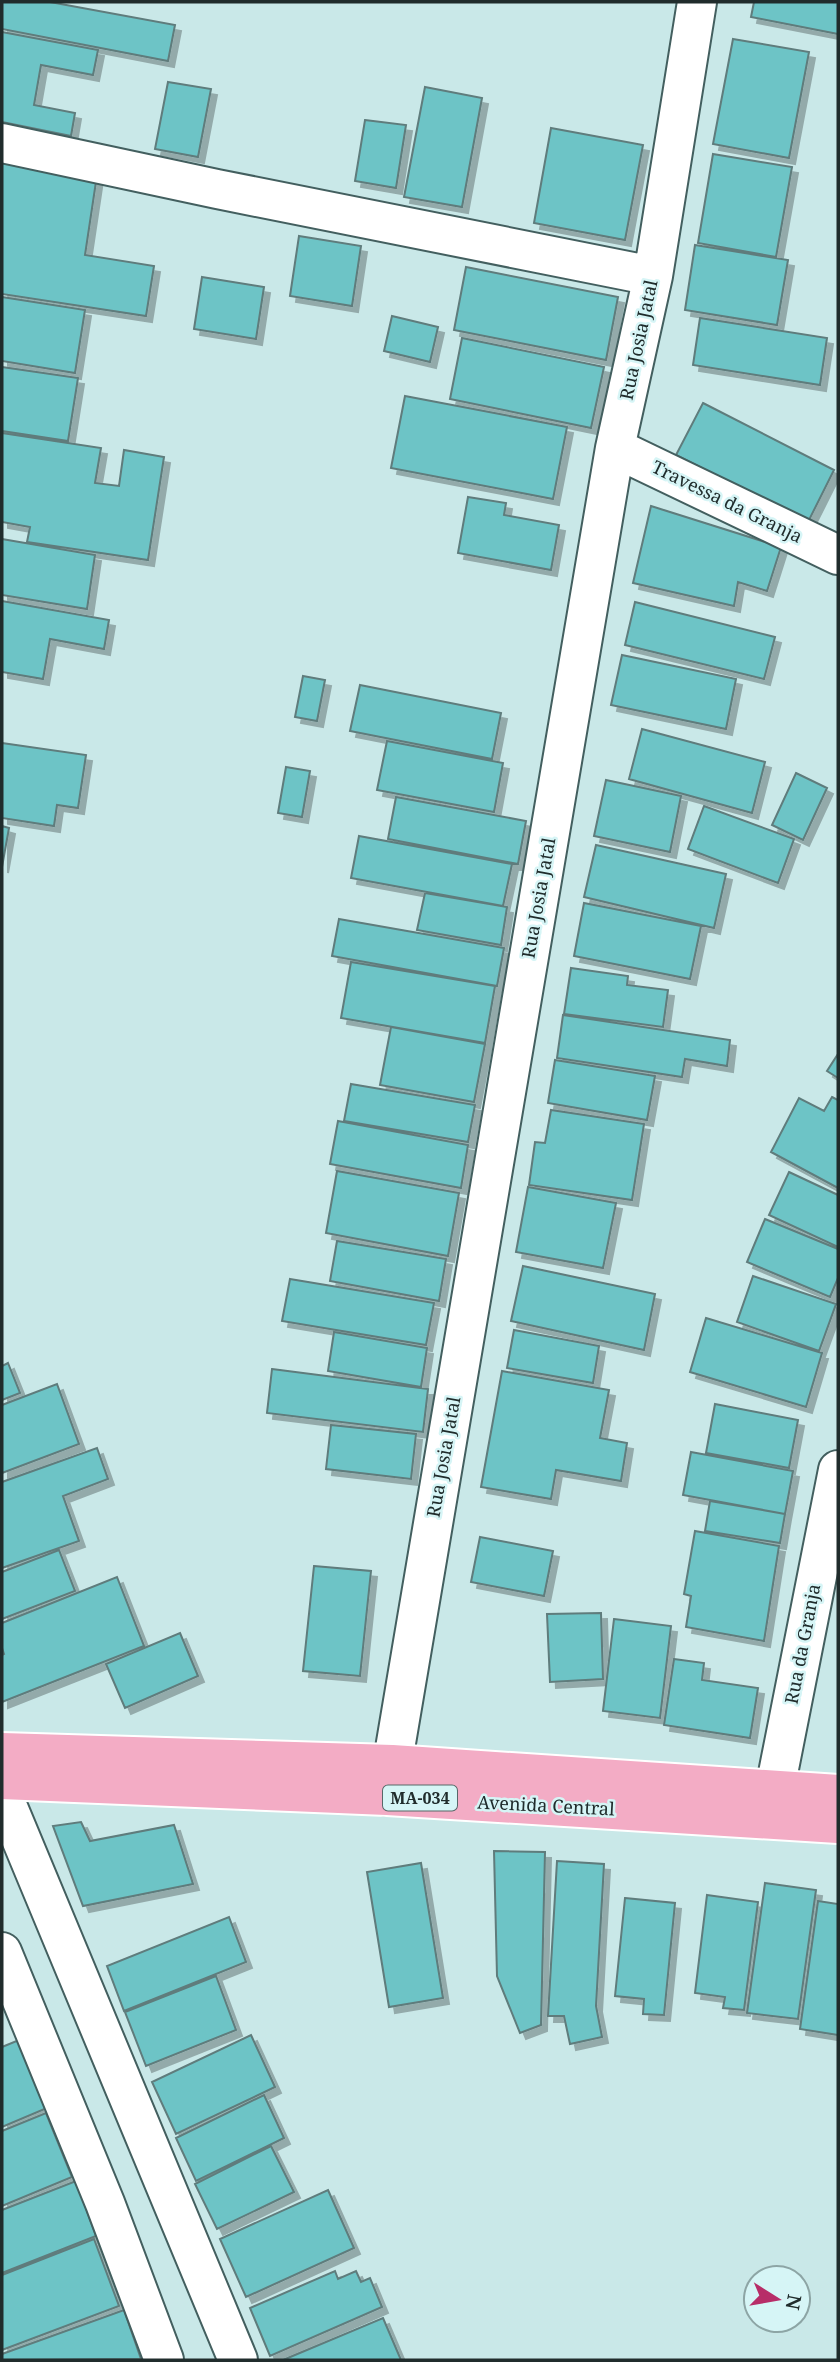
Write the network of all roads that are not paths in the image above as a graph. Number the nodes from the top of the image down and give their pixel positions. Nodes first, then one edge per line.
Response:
1 (697, 2) edge
2 (2, 143) edge
3 (653, 276) junction
4 (615, 448) junction
5 (838, 555) edge
6 (838, 1470) edge
7 (2, 1752) edge
8 (2, 1780) edge
9 (390, 1780) junction
10 (2, 1793) edge
11 (838, 1794) edge
12 (772, 1805) junction
13 (838, 1824) edge
14 (2, 1952) edge
15 (164, 2360) edge
16 (238, 2360) edge

1 - 3 street, Rua Josia Jatal
2 - 3 street
3 - 4 street, Rua Josia Jatal
4 - 5 street, Travessa da Granja
4 - 9 street, Rua Josia Jatal
6 - 12 street, Rua da Granja
7 - 9 main road, Avenida Central / MA-034
8 - 9 main road, Avenida Central / MA-034
9 - 12 main road, Avenida Central / MA-034
10 - 16 street
11 - 12 main road, Avenida Central / MA-034
12 - 13 main road, Avenida Central / MA-034
14 - 15 street

